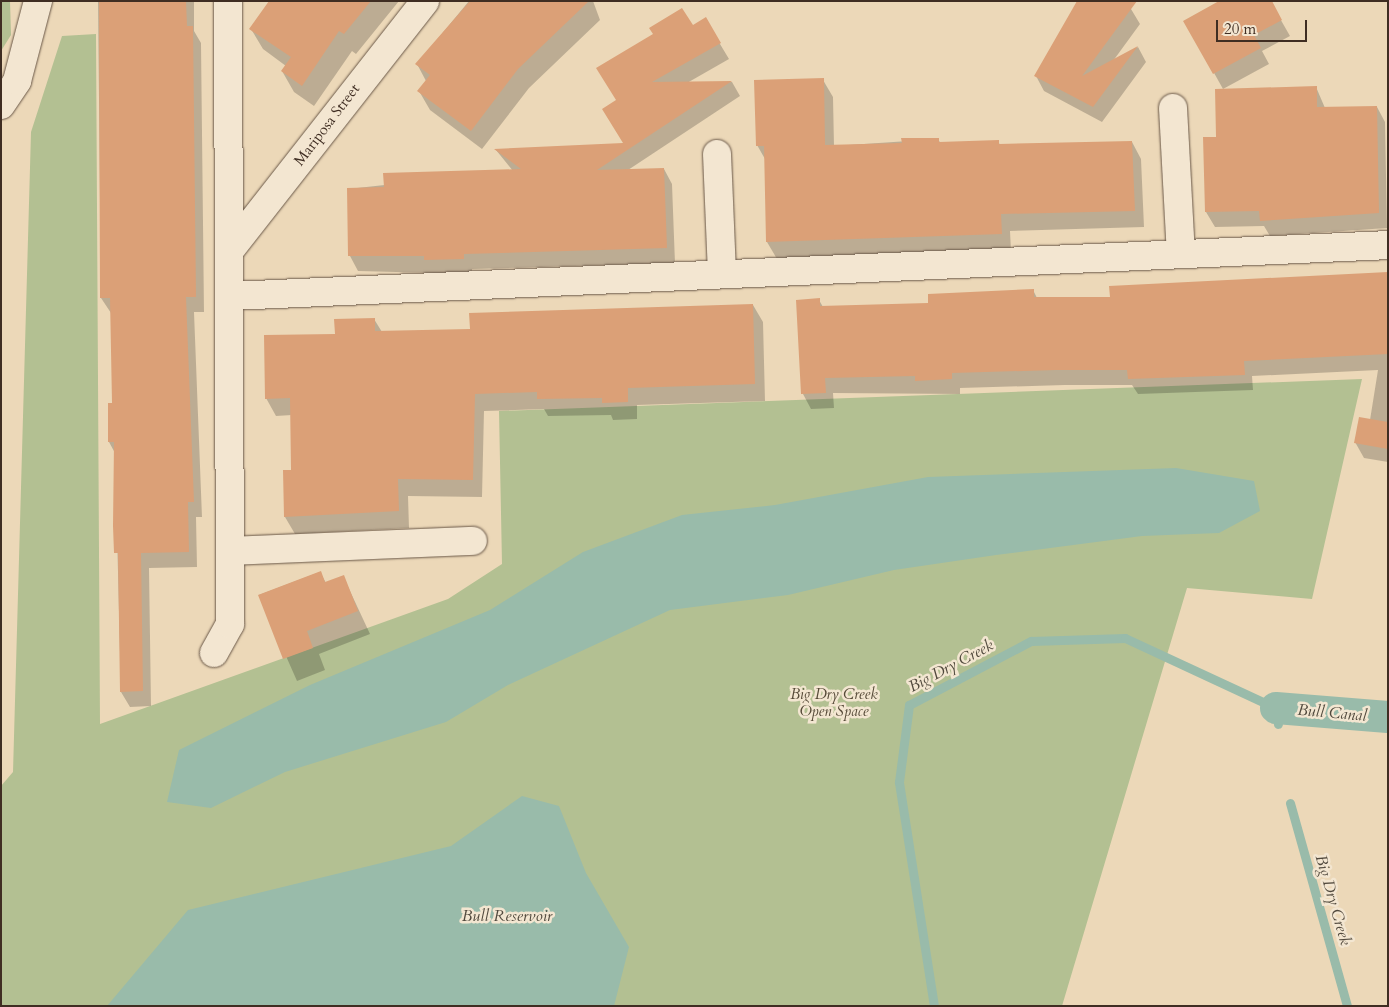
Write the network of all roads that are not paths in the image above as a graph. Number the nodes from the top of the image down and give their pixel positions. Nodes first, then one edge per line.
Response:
1 (38, 1) edge
2 (228, 1) edge
3 (425, 1) edge
4 (1, 105) edge
5 (1173, 108) dead end
6 (716, 154) dead end
7 (1388, 245) edge
8 (230, 250) junction
9 (1181, 254) junction
10 (722, 274) junction
11 (231, 296) junction
12 (473, 540) dead end
13 (231, 551) junction
14 (214, 653) dead end

1 - 4 street
2 - 8 street
3 - 8 street, Mariposa Street
5 - 9 street
6 - 10 street
7 - 9 street
8 - 11 street
9 - 10 street
10 - 11 street
11 - 13 street
12 - 13 street
13 - 14 street

